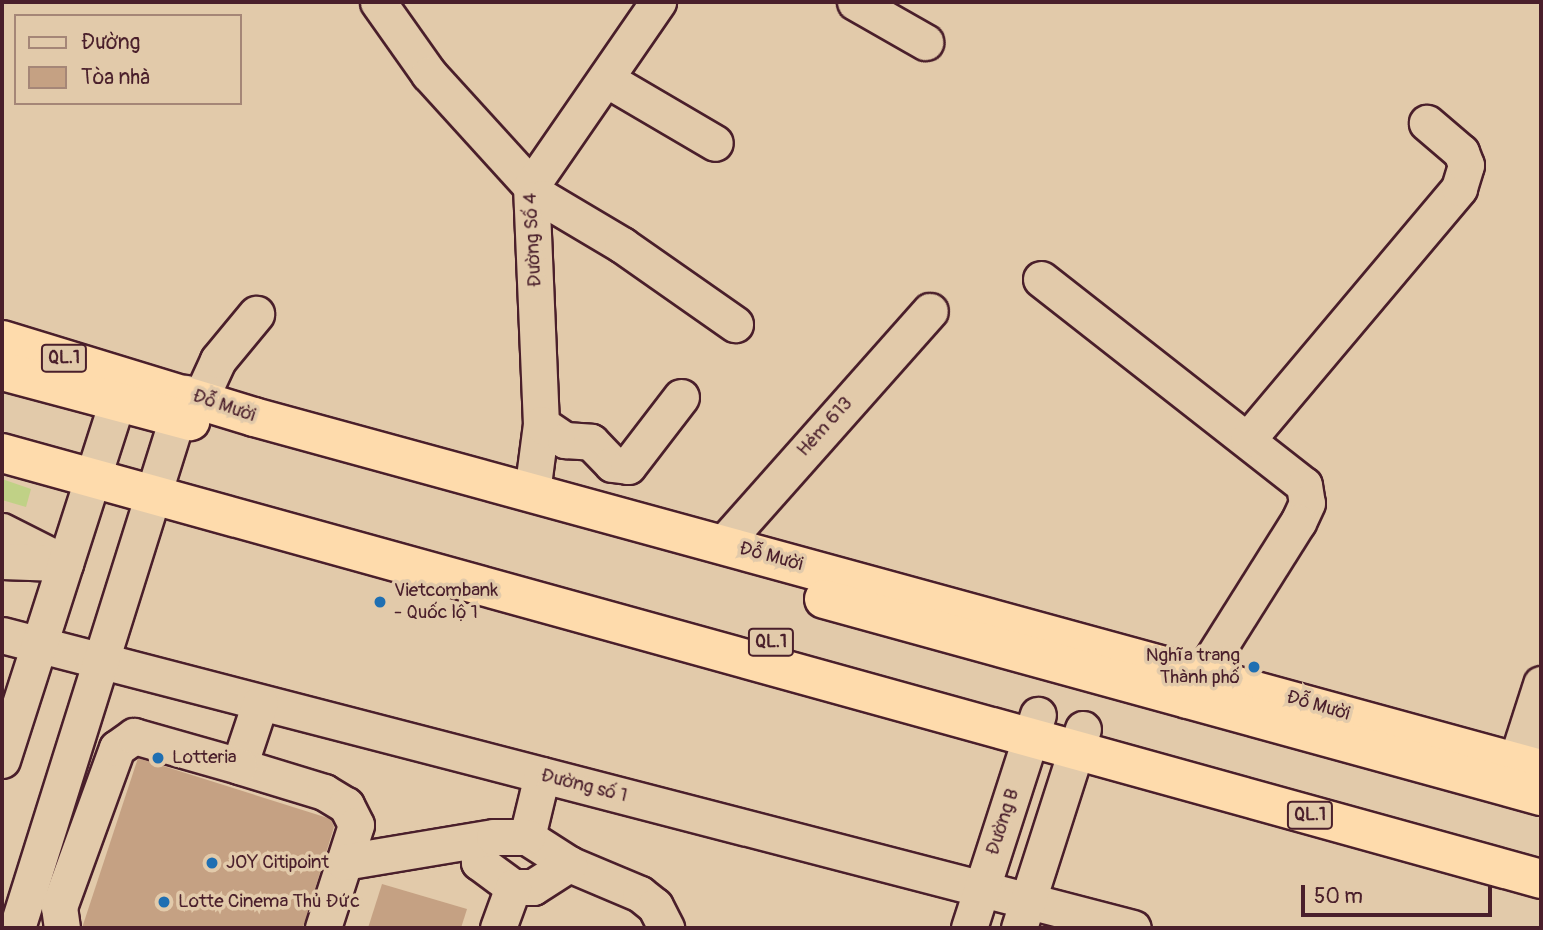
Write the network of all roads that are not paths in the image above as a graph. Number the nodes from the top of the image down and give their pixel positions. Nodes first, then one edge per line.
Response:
1 (378, 2) edge
2 (657, 2) edge
3 (855, 2) edge
4 (925, 42) dead end
5 (606, 79) junction
6 (1427, 123) dead end
7 (715, 143) dead end
8 (532, 193) junction
9 (1041, 279) dead end
10 (930, 311) dead end
11 (256, 314) dead end
12 (735, 324) dead end
13 (2, 340) edge
14 (2, 371) edge
15 (121, 389) junction
16 (681, 397) dead end
17 (188, 407) junction
18 (541, 424) junction
19 (2, 428) edge
20 (1248, 439) junction
21 (2, 453) edge
22 (96, 468) junction
23 (157, 486) junction
24 (532, 492) junction
25 (2, 531) edge
26 (722, 545) junction
27 (2, 561) edge
28 (65, 563) junction
29 (2, 635) edge
30 (35, 645) junction
31 (99, 661) junction
32 (1541, 684) edge
33 (12, 687) edge
34 (1194, 687) junction
35 (260, 703) junction
36 (1035, 726) junction
37 (1081, 741) junction
38 (2, 760) edge
39 (239, 766) junction
40 (1528, 766) edge
41 (542, 775) junction
42 (1541, 796) edge
43 (54, 807) junction
44 (92, 816) junction
45 (527, 837) junction
46 (478, 843) junction
47 (1541, 853) edge
48 (344, 862) junction
49 (569, 864) junction
50 (1541, 878) edge
51 (513, 887) junction
52 (981, 888) junction
53 (1023, 914) edge
54 (17, 928) edge
55 (62, 928) edge
56 (323, 928) edge
57 (498, 928) edge
58 (666, 928) edge
59 (969, 928) edge
60 (1133, 928) edge

1 - 8 street, Đường Số 4
2 - 5 street
3 - 4 street
5 - 7 street
5 - 8 street
6 - 20 street
8 - 12 street
8 - 18 street, Đường Số 4
9 - 20 street
10 - 26 street, Hẻm 613
11 - 17 street
13 - 15 highway, Đỗ Mười / QL.1
14 - 15 highway, Đỗ Mười / QL.1
15 - 17 highway, Đỗ Mười / QL.1
15 - 22 street
16 - 18 street
17 - 23 street
17 - 24 highway, Đỗ Mười / QL.1
17 - 34 highway, Đỗ Mười / QL.1
18 - 24 street, Đường Số 4
19 - 22 highway, QL.1
20 - 34 street
21 - 22 highway, QL.1
22 - 23 highway, QL.1
22 - 28 street
23 - 31 street
23 - 36 highway, QL.1
24 - 26 highway, Đỗ Mười / QL.1
25 - 28 street
26 - 34 highway, Đỗ Mười / QL.1
27 - 28 street
28 - 30 street
29 - 30 street, Đường số 1
30 - 31 street, Đường số 1
30 - 33 street
31 - 35 street, Đường số 1
31 - 43 street
32 - 40 street
33 - 38 street
34 - 40 highway, Đỗ Mười / QL.1
34 - 42 highway, Đỗ Mười / QL.1
35 - 39 street
35 - 41 street, Đường số 1
36 - 37 highway, QL.1
36 - 52 street, Đường B
37 - 47 highway, QL.1
37 - 50 highway, QL.1
37 - 53 street
39 - 44 street
39 - 48 street
41 - 45 street
41 - 52 street, Đường số 1
43 - 44 street
43 - 54 street
44 - 55 street
45 - 46 street
45 - 49 street
46 - 48 street
46 - 51 street
48 - 56 street
49 - 51 street
49 - 58 street
51 - 57 street
52 - 53 street, Đường số 1
52 - 59 street, Đường B
53 - 60 street, Đường số 1

